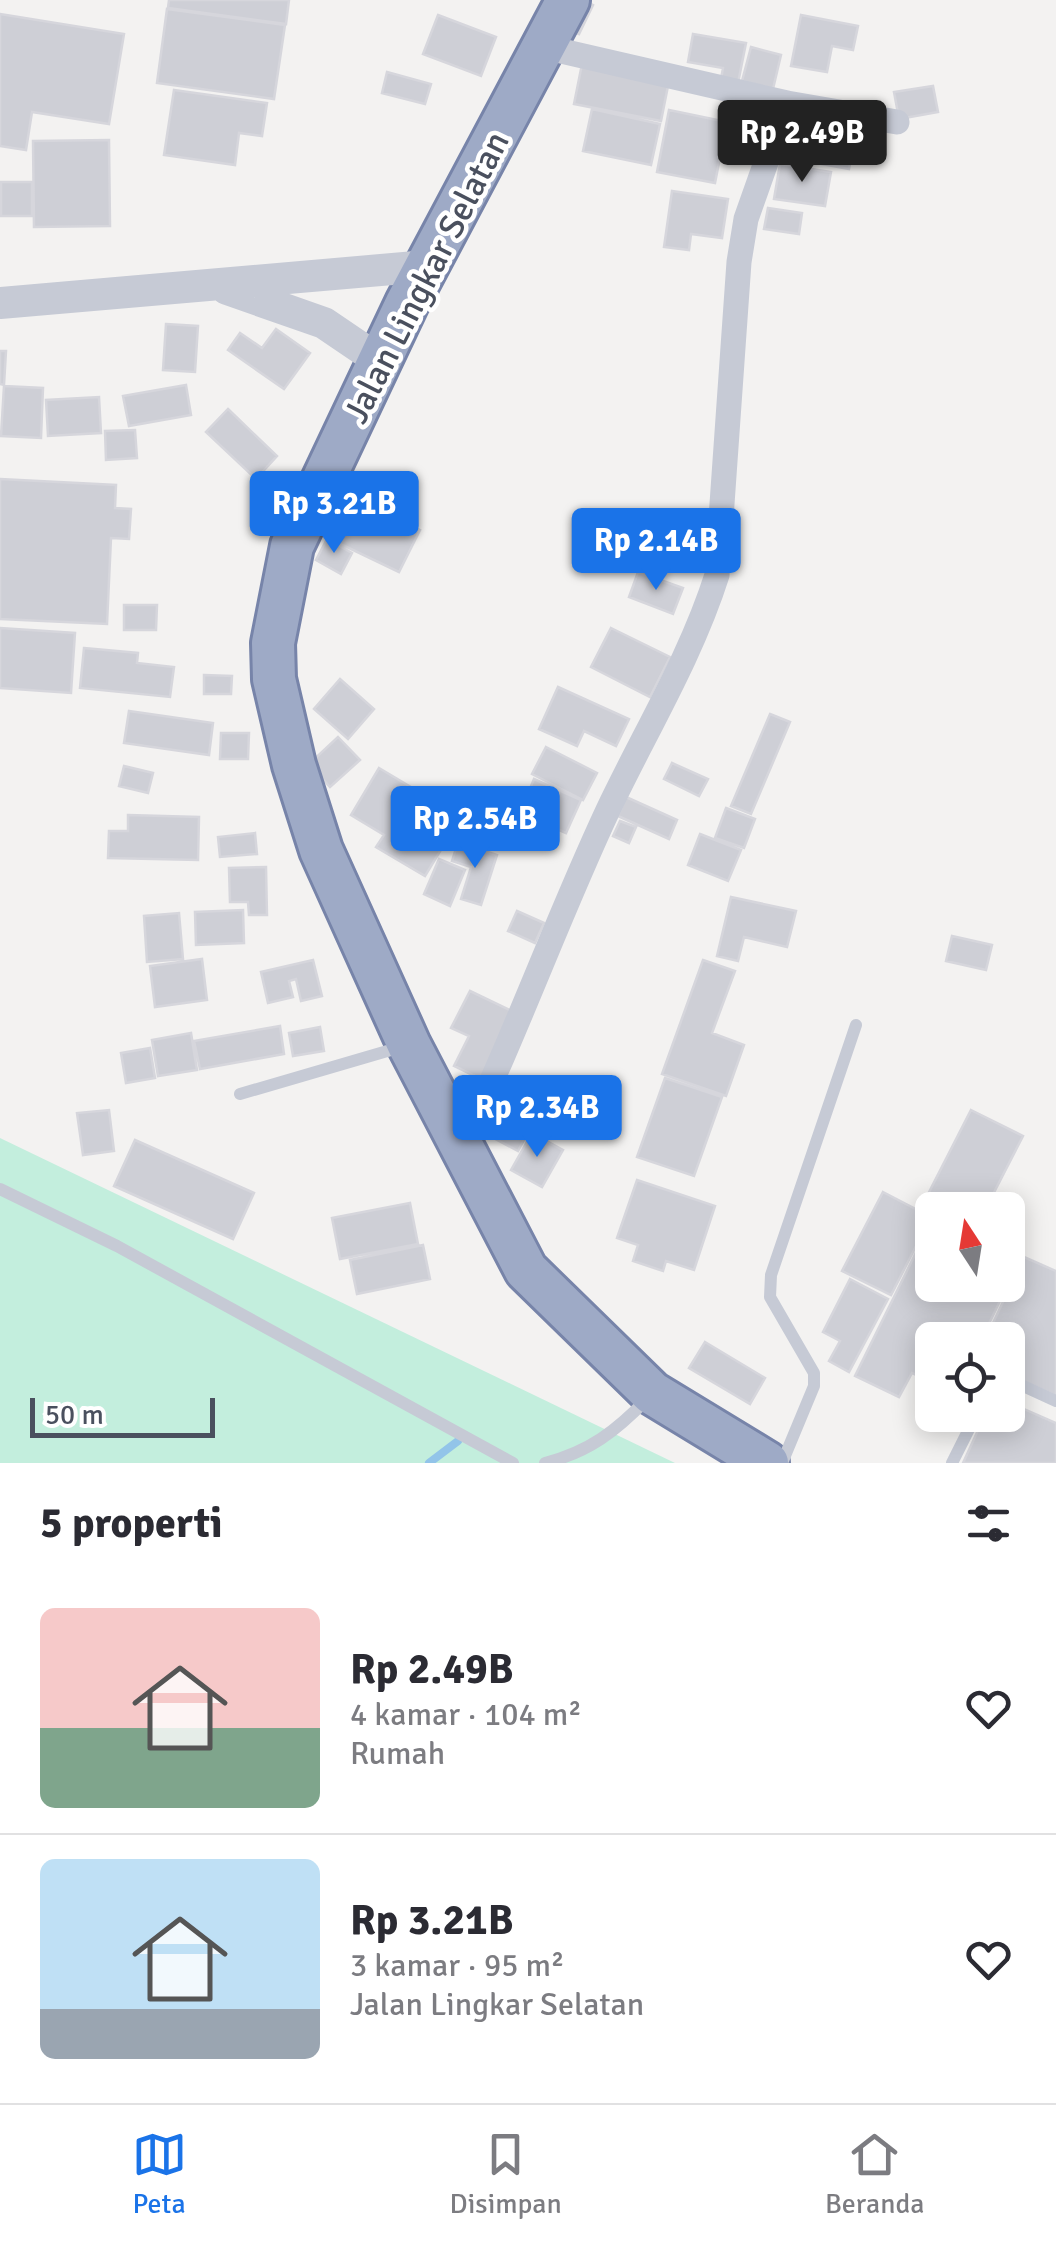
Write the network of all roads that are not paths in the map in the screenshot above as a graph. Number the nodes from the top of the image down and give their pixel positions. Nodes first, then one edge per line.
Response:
1 (568, 0) edge
2 (544, 47) junction
3 (787, 103) junction
4 (897, 122) dead end
5 (427, 266) junction
6 (208, 284) junction
7 (0, 303) edge
8 (380, 362) junction
9 (856, 1025) dead end
10 (409, 1044) junction
11 (240, 1094) dead end
12 (461, 1147) junction
13 (0, 1189) edge
14 (1025, 1387) edge
15 (652, 1393) junction
16 (1056, 1401) edge
17 (968, 1432) edge
18 (513, 1463) edge
19 (545, 1463) edge
20 (766, 1463) edge
21 (782, 1463) edge
22 (952, 1463) edge

1 - 2 highway, Jalan Lingkar Selatan
2 - 3 street
2 - 5 highway, Jalan Lingkar Selatan
3 - 4 street
3 - 12 street
5 - 6 street
5 - 8 highway, Jalan Lingkar Selatan
6 - 7 street
6 - 8 street
8 - 10 highway, Jalan Lingkar Selatan
9 - 21 lane
10 - 11 lane
10 - 12 highway, Jalan Lingkar Selatan
12 - 15 highway, Jalan Lingkar Selatan
13 - 18 lane
14 - 16 lane
15 - 19 lane
15 - 20 highway, Jalan Lingkar Selatan
17 - 22 lane

